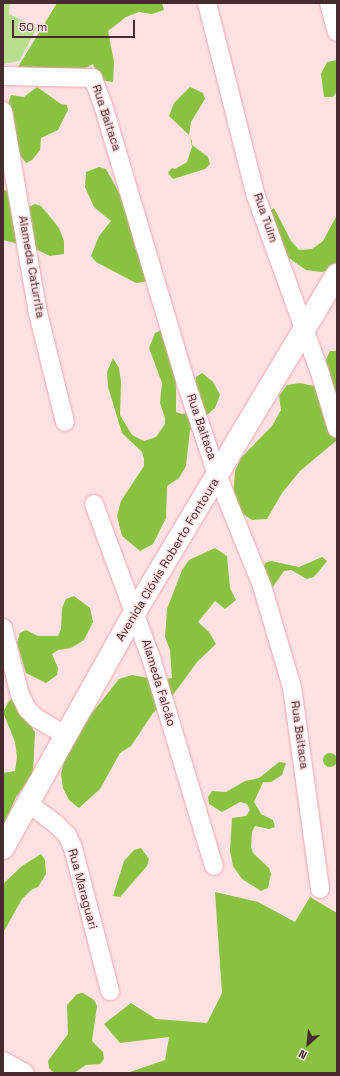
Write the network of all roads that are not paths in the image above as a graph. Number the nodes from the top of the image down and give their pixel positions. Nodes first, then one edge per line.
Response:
1 (207, 3) edge
2 (329, 3) edge
3 (337, 32) edge
4 (3, 76) edge
5 (3, 111) edge
6 (337, 275) edge
7 (305, 332) junction
8 (64, 422) dead end
9 (337, 429) edge
10 (218, 477) junction
11 (94, 504) dead end
12 (135, 612) junction
13 (3, 628) edge
14 (65, 735) junction
15 (28, 803) junction
16 (5, 840) edge
17 (214, 866) dead end
18 (320, 889) dead end
19 (110, 991) dead end
20 (3, 1061) edge
21 (25, 1073) edge

1 - 7 street, Rua Tuim
2 - 3 street
4 - 10 street, Rua Baitaca
5 - 8 street, Alameda Caturrita
6 - 7 street, Avenida Clóvis Roberto Fontoura
7 - 9 street, Rua Tuim
7 - 10 street, Avenida Clóvis Roberto Fontoura
10 - 12 street, Avenida Clóvis Roberto Fontoura
10 - 18 street, Rua Baitaca
11 - 12 street, Alameda Falcão
12 - 14 street, Avenida Clóvis Roberto Fontoura
12 - 17 street, Alameda Falcão
13 - 14 street
14 - 15 street, Avenida Clóvis Roberto Fontoura
15 - 16 street, Avenida Clóvis Roberto Fontoura
15 - 19 street, Rua Maraguari
20 - 21 street

